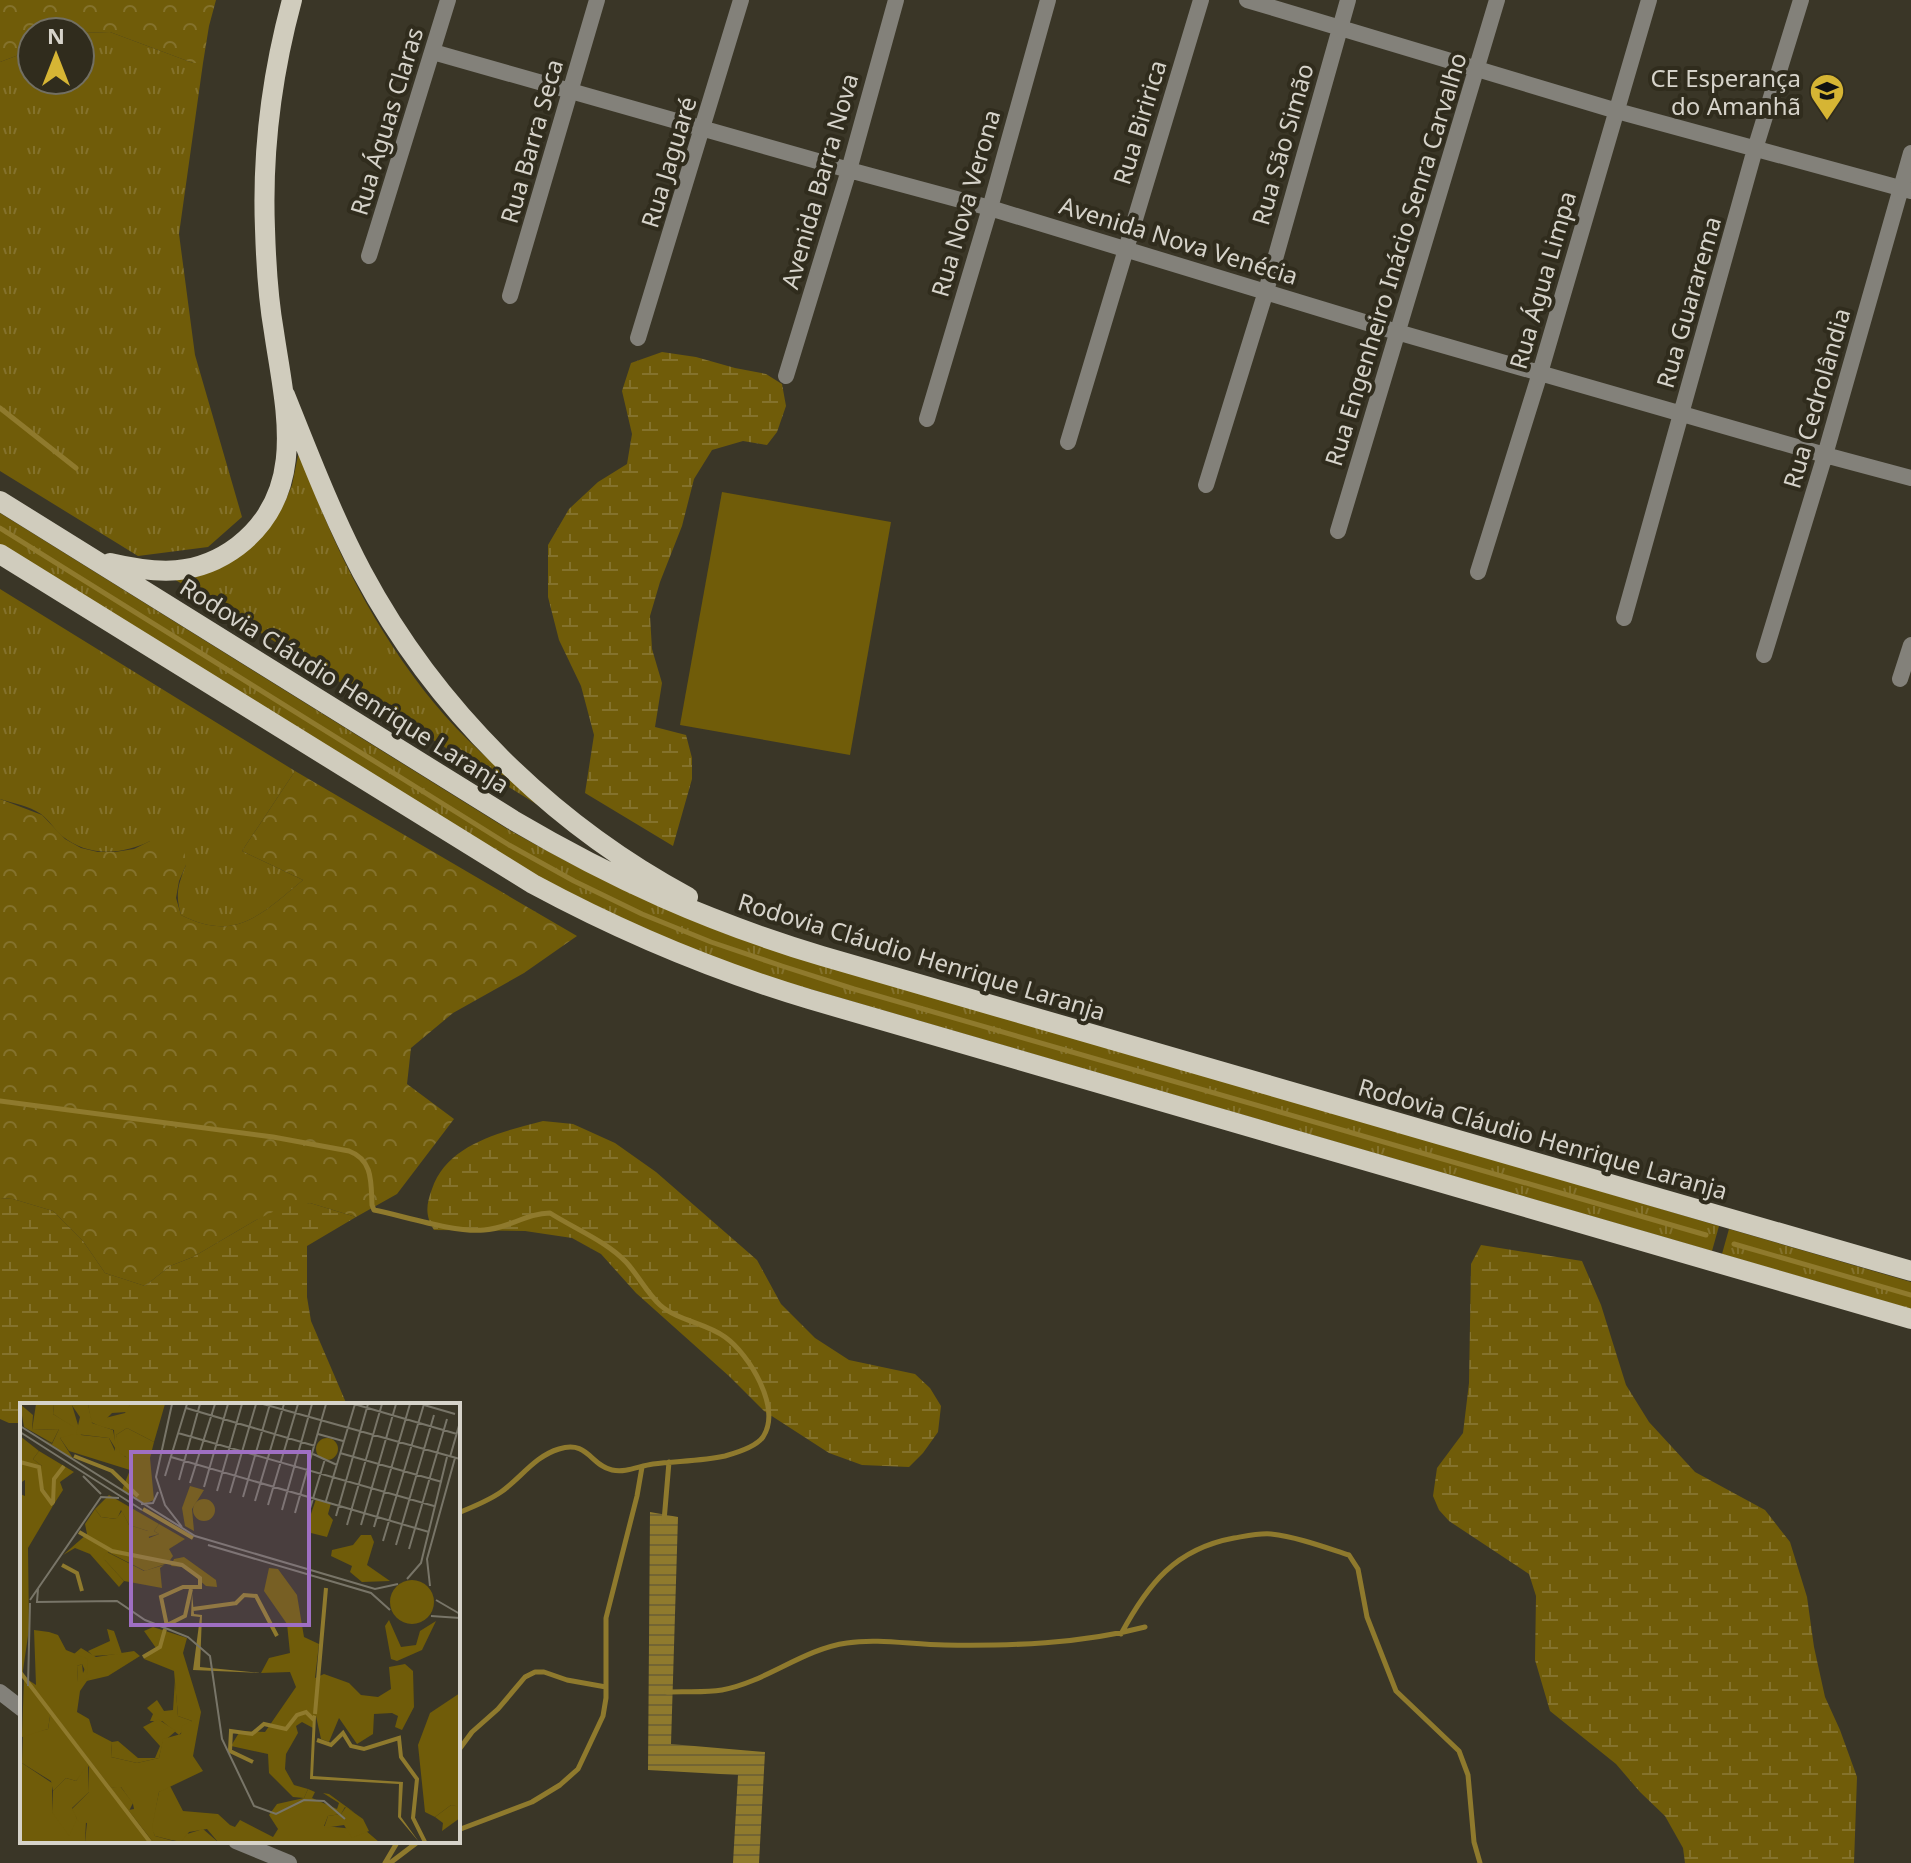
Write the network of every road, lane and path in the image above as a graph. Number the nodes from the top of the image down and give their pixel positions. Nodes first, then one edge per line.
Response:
1 (292, 0) edge
2 (448, 0) edge
3 (597, 0) edge
4 (741, 0) edge
5 (896, 0) edge
6 (1048, 0) edge
7 (1201, 0) edge
8 (1247, 0) edge
9 (1348, 0) edge
10 (1497, 0) edge
11 (1649, 0) edge
12 (1801, 0) edge
13 (1340, 28) junction
14 (433, 52) junction
15 (1477, 68) junction
16 (571, 91) junction
17 (1617, 111) junction
18 (703, 129) junction
19 (1755, 149) junction
20 (1911, 153) edge
21 (849, 170) junction
22 (1906, 190) edge
23 (990, 208) junction
24 (1126, 248) junction
25 (369, 256) dead end
26 (1266, 291) junction
27 (510, 296) dead end
28 (1397, 332) junction
29 (638, 338) dead end
30 (1540, 373) junction
31 (786, 376) dead end
32 (285, 395) junction
33 (1682, 413) junction
34 (927, 419) dead end
35 (1068, 442) dead end
36 (1825, 455) junction
37 (1911, 478) edge
38 (1206, 485) dead end
39 (0, 501) edge
40 (1338, 531) dead end
41 (0, 554) edge
42 (95, 560) junction
43 (1478, 572) dead end
44 (1624, 618) dead end
45 (1911, 645) edge
46 (1764, 655) dead end
47 (1900, 679) dead end
48 (822, 956) junction
49 (1911, 1271) edge
50 (1911, 1319) edge
51 (0, 1692) edge
52 (20, 1707) edge
53 (241, 1843) edge
54 (289, 1863) edge

1 - 32 main road
2 - 14 street, Rua Águas Claras
3 - 16 street, Rua Barra Seca
4 - 18 street, Rua Jaguaré
5 - 21 street, Avenida Barra Nova
6 - 23 street, Rua Nova Verona
7 - 24 street, Rua Biririca
8 - 13 street
9 - 13 street, Rua São Simão
10 - 15 street, Rua Engenheiro Inácio Senra Carvalho
11 - 17 street, Rua Água Limpa
12 - 19 street, Rua Guararema
13 - 15 street
13 - 26 street, Rua São Simão
14 - 16 street, Avenida Nova Venécia
14 - 25 street, Rua Águas Claras
15 - 17 street
15 - 28 street, Rua Engenheiro Inácio Senra Carvalho
16 - 18 street, Avenida Nova Venécia
16 - 27 street, Rua Barra Seca
17 - 19 street
17 - 30 street, Rua Água Limpa
18 - 21 street, Avenida Nova Venécia
18 - 29 street, Rua Jaguaré
19 - 22 street
19 - 33 street, Rua Guararema
20 - 22 street, Rua Cedrolândia
21 - 23 street, Avenida Nova Venécia
21 - 31 street, Avenida Barra Nova
22 - 36 street, Rua Cedrolândia
23 - 24 street, Avenida Nova Venécia
23 - 34 street, Rua Nova Verona
24 - 26 street, Avenida Nova Venécia
24 - 35 street, Rua Biririca
26 - 28 street, Avenida Nova Venécia
26 - 38 street, Rua São Simão
28 - 30 street, Avenida Nova Venécia
28 - 40 street, Rua Engenheiro Inácio Senra Carvalho
30 - 33 street, Avenida Nova Venécia
30 - 43 street, Rua Água Limpa
32 - 42 main road
32 - 48 main road
33 - 36 street, Avenida Nova Venécia
33 - 44 street, Rua Guararema
36 - 37 street, Avenida Nova Venécia
36 - 46 street, Rua Cedrolândia
39 - 42 main road, Rodovia Cláudio Henrique Laranja
41 - 50 main road
42 - 48 main road, Rodovia Cláudio Henrique Laranja
45 - 47 street
48 - 49 main road, Rodovia Cláudio Henrique Laranja
51 - 52 street
53 - 54 street

